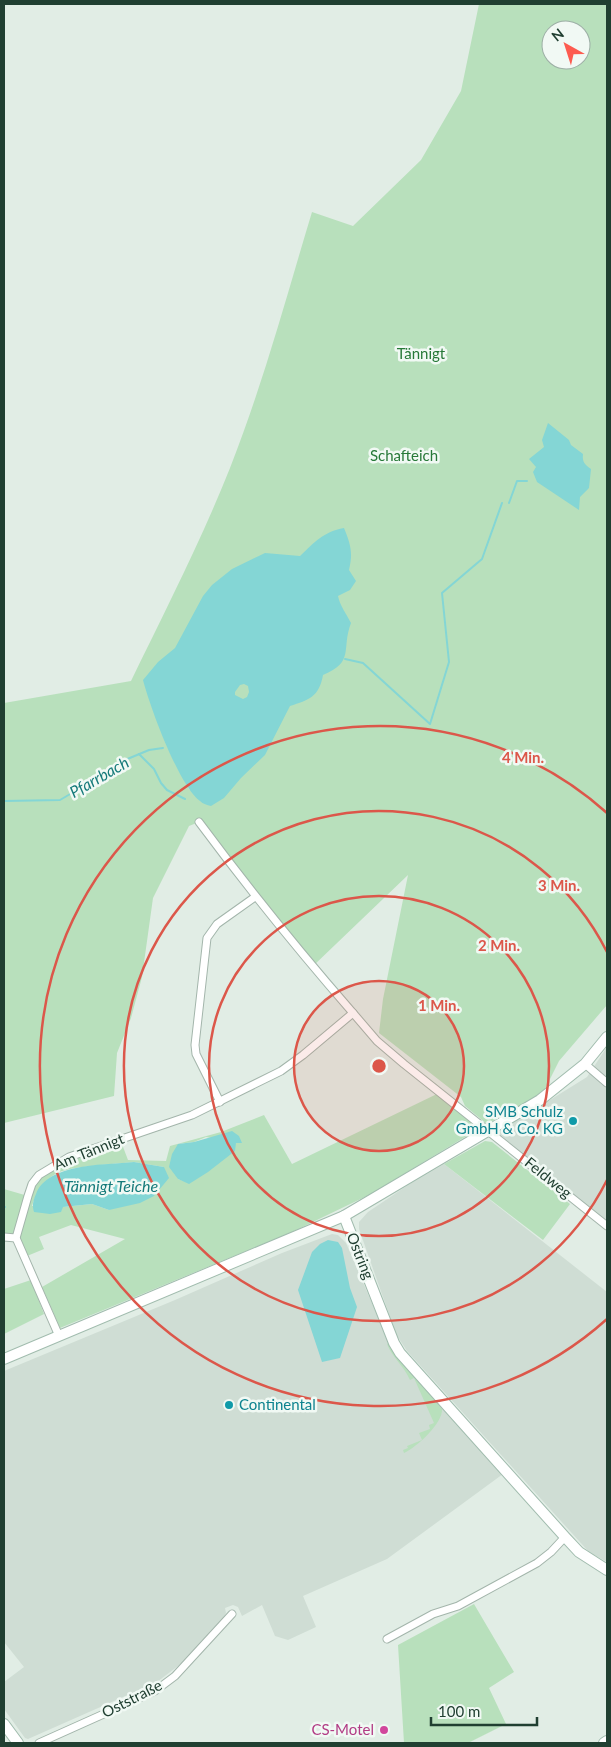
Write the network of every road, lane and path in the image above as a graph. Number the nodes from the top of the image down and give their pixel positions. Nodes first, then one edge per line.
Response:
1 (199, 822) dead end
2 (255, 896) junction
3 (353, 1013) junction
4 (607, 1037) edge
5 (585, 1064) junction
6 (607, 1083) edge
7 (220, 1102) junction
8 (488, 1131) junction
9 (344, 1216) junction
10 (607, 1226) edge
11 (4, 1237) edge
12 (16, 1238) junction
13 (59, 1336) junction
14 (4, 1359) edge
15 (565, 1537) junction
16 (607, 1570) edge
17 (232, 1614) dead end
18 (387, 1639) dead end
19 (4, 1724) edge
20 (607, 1742) edge
21 (18, 1743) edge
22 (39, 1743) edge
23 (604, 1743) edge

1 - 2 street
2 - 3 street
2 - 7 street
3 - 7 street, Am Tännigt
3 - 8 street
4 - 5 main road
5 - 6 street
5 - 8 main road
7 - 12 street, Am Tännigt
8 - 9 main road
8 - 10 street, Feldweg
9 - 13 main road, Ostring
9 - 15 main road, Ostring
11 - 12 street
12 - 13 street
13 - 14 main road, Ostring
15 - 16 main road, Ostring
15 - 18 street
17 - 22 street, Oststraße
19 - 21 main road
20 - 23 main road

